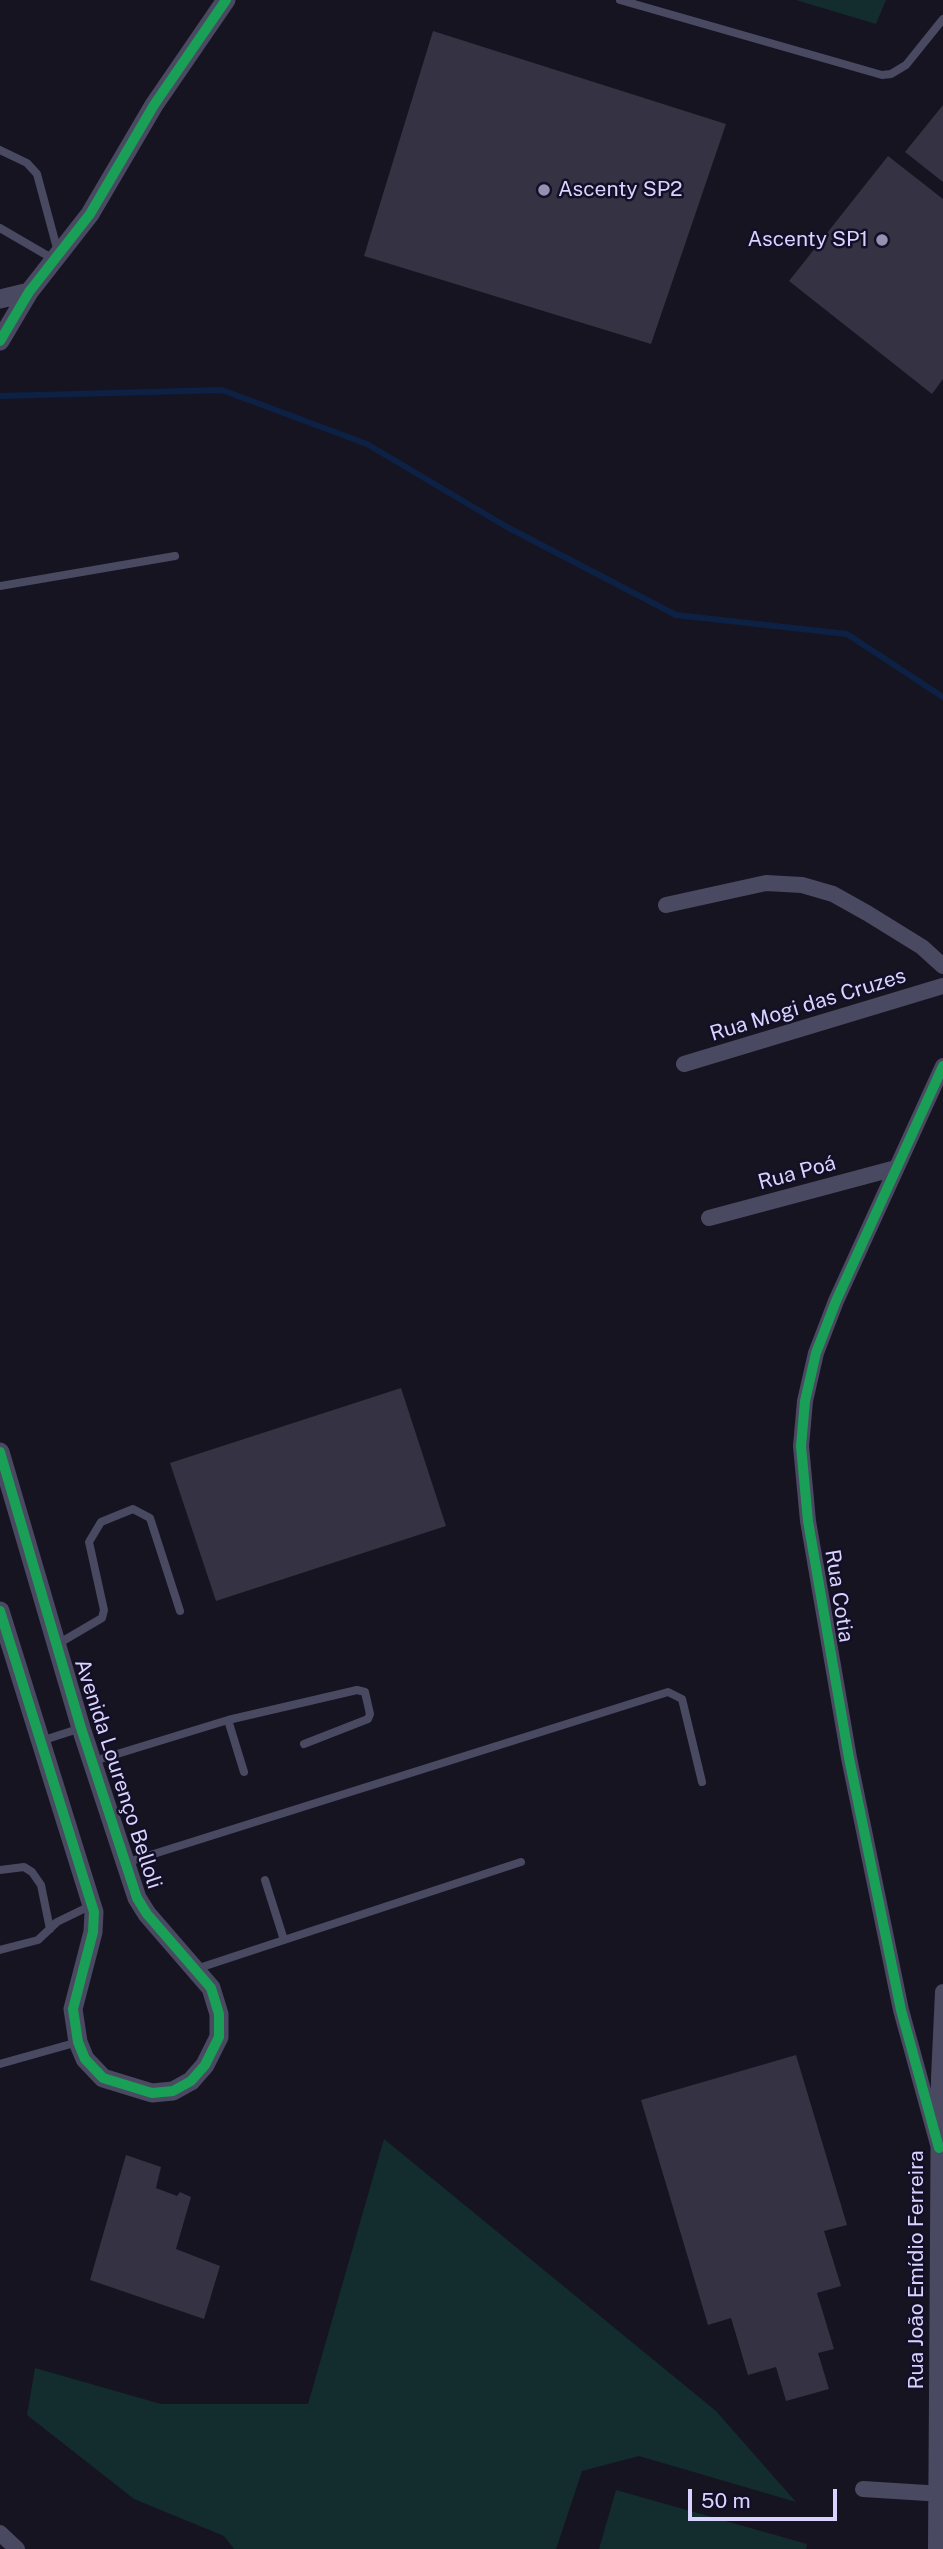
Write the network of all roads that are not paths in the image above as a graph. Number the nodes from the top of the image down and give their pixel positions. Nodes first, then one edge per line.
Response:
1 (226, 0) edge
2 (620, 0) edge
3 (943, 19) edge
4 (0, 150) edge
5 (0, 228) edge
6 (57, 258) junction
7 (29, 292) junction
8 (0, 299) edge
9 (1, 339) edge
10 (175, 556) dead end
11 (0, 586) edge
12 (666, 905) dead end
13 (943, 966) edge
14 (943, 986) edge
15 (684, 1065) dead end
16 (943, 1066) edge
17 (896, 1168) junction
18 (709, 1219) dead end
19 (0, 1452) edge
20 (0, 1611) edge
21 (180, 1611) dead end
22 (56, 1645) junction
23 (5, 1649) edge
24 (228, 1720) junction
25 (80, 1728) junction
26 (41, 1741) junction
27 (304, 1744) dead end
28 (92, 1762) junction
29 (244, 1772) dead end
30 (702, 1782) dead end
31 (521, 1862) dead end
32 (125, 1863) junction
33 (0, 1870) edge
34 (265, 1880) dead end
35 (92, 1905) junction
36 (50, 1929) junction
37 (284, 1940) junction
38 (0, 1950) edge
39 (196, 1969) junction
40 (943, 1992) edge
41 (78, 2042) junction
42 (0, 2064) edge
43 (939, 2148) junction
44 (940, 2335) edge
45 (863, 2489) dead end
46 (941, 2494) edge
47 (0, 2533) edge
48 (17, 2549) edge
49 (936, 2549) edge

1 - 6 street
2 - 3 lane
4 - 6 lane
5 - 6 lane
6 - 7 street
7 - 8 street
7 - 9 street
10 - 11 lane
12 - 13 street
14 - 15 street, Rua Mogi das Cruzes
16 - 17 street, Rua Cotia
17 - 18 street, Rua Poá
17 - 43 street, Rua Cotia
19 - 22 street, Avenida Lourenço Belloli
20 - 23 street, Avenida Lourenço Belloli
21 - 22 lane
22 - 25 street, Avenida Lourenço Belloli
23 - 26 street, Avenida Lourenço Belloli
24 - 27 lane
24 - 28 lane
24 - 29 lane
25 - 26 lane
25 - 28 street, Avenida Lourenço Belloli
26 - 35 street, Avenida Lourenço Belloli
28 - 32 street, Avenida Lourenço Belloli
30 - 32 lane
31 - 37 lane
32 - 39 street, Avenida Lourenço Belloli
33 - 36 lane
34 - 37 lane
35 - 36 lane
35 - 41 street, Avenida Lourenço Belloli
36 - 38 lane
37 - 39 lane
39 - 41 street, Avenida Lourenço Belloli
40 - 43 street, Rua João Emídio Ferreira
41 - 42 lane
43 - 44 street, Rua João Emídio Ferreira
44 - 46 street, Rua João Emídio Ferreira
45 - 46 street
46 - 49 street, Rua João Emídio Ferreira
47 - 48 street

